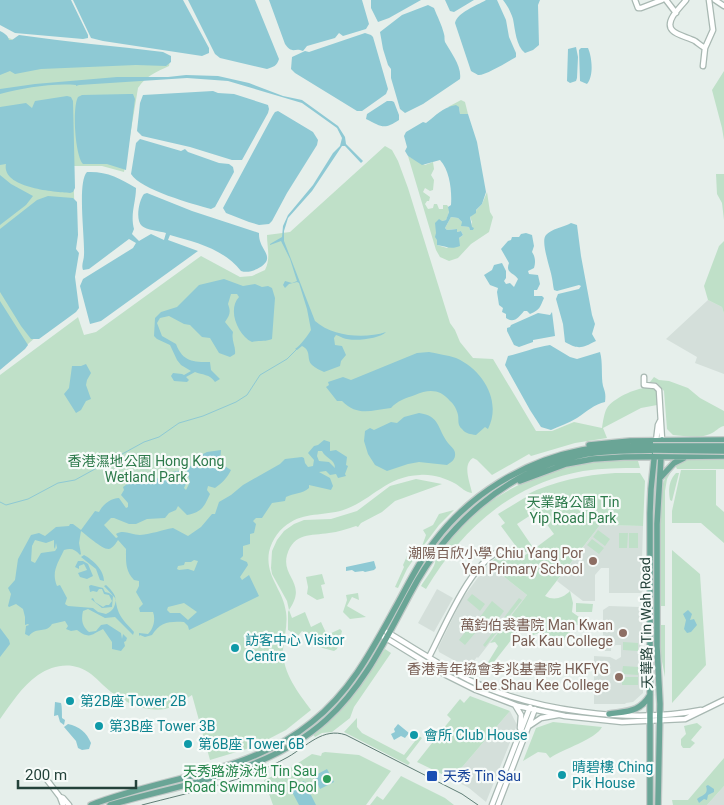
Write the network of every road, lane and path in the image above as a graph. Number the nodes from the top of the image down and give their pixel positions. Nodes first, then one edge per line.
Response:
1 (635, 0) edge
2 (664, 0) edge
3 (686, 0) edge
4 (709, 0) edge
5 (715, 0) edge
6 (724, 6) edge
7 (676, 13) junction
8 (705, 48) junction
9 (703, 66) dead end
10 (644, 377) dead end
11 (724, 440) edge
12 (724, 446) edge
13 (656, 447) junction
14 (724, 450) edge
15 (662, 456) junction
16 (691, 456) junction
17 (724, 456) edge
18 (555, 460) junction
19 (532, 466) junction
20 (660, 481) junction
21 (509, 485) junction
22 (503, 550) dead end
23 (386, 634) junction
24 (429, 656) junction
25 (651, 692) junction
26 (724, 700) edge
27 (535, 702) junction
28 (514, 704) junction
29 (532, 709) junction
30 (609, 714) junction
31 (560, 715) junction
32 (659, 717) junction
33 (651, 718) junction
34 (528, 728) junction
35 (514, 747) junction
36 (44, 776) dead end
37 (60, 797) junction
38 (123, 803) edge
39 (63, 805) edge
40 (68, 805) edge
41 (91, 805) edge
42 (110, 805) edge
43 (492, 805) edge
44 (498, 805) edge
45 (650, 805) edge
46 (658, 805) edge

1 - 2 street
2 - 7 street
3 - 7 street
4 - 8 street
5 - 6 street
7 - 8 street
8 - 9 street
10 - 13 street
11 - 13 main road
12 - 13 main road, bridge
13 - 14 main road, bridge
13 - 15 main road
13 - 15 main road, 天華路 Tin Wah Road
13 - 18 main road
13 - 19 main road
13 - 21 main road
13 - 25 main road, 天華路 Tin Wah Road
15 - 16 main road
15 - 20 main road, 天華路 Tin Wah Road
16 - 17 main road
16 - 20 main road
18 - 19 main road
18 - 21 main road
19 - 23 main road
20 - 32 main road, 天華路 Tin Wah Road
21 - 23 main road
22 - 24 street
23 - 24 street
23 - 28 street
23 - 38 main road
23 - 41 main road
24 - 27 street
25 - 30 main road
25 - 33 main road, 天華路 Tin Wah Road
26 - 32 street
27 - 29 street
27 - 30 street
28 - 29 street
28 - 35 street
29 - 31 street
29 - 34 street
29 - 35 street
30 - 33 street
31 - 33 street
31 - 34 street
32 - 33 street
32 - 46 main road, 天華路 Tin Wah Road
33 - 45 main road, 天華路 Tin Wah Road
34 - 44 street
35 - 43 street
36 - 37 street
37 - 39 street
37 - 40 street
38 - 42 main road

